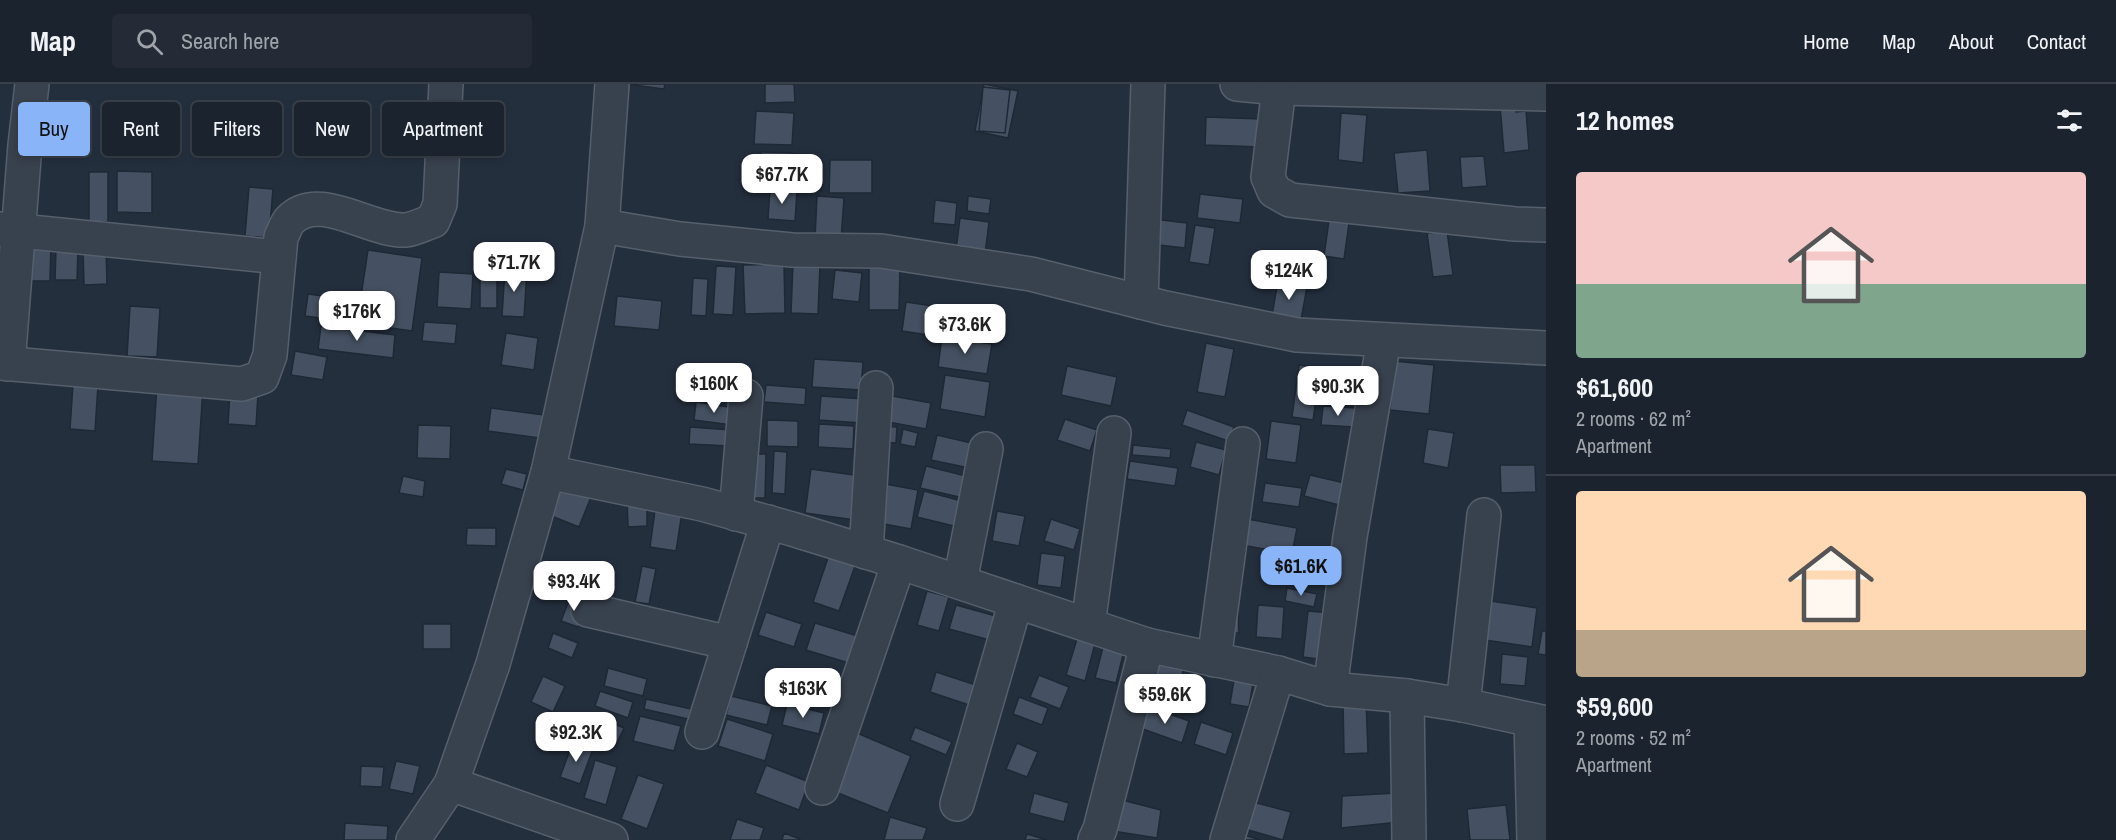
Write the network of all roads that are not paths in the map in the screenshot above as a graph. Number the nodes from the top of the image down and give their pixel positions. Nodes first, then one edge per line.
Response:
1 (32, 84) edge
2 (446, 84) edge
3 (612, 84) edge
4 (1148, 84) edge
5 (1237, 84) edge
6 (1279, 88) junction
7 (1546, 94) edge
8 (1546, 225) edge
9 (602, 226) junction
10 (10, 230) edge
11 (279, 257) junction
12 (1141, 302) junction
13 (1384, 340) junction
14 (1546, 348) edge
15 (4, 364) edge
16 (876, 388) dead end
17 (746, 396) dead end
18 (1114, 434) dead end
19 (1243, 444) dead end
20 (986, 449) dead end
21 (549, 472) junction
22 (736, 514) junction
23 (1484, 515) dead end
24 (768, 522) junction
25 (866, 552) junction
26 (899, 562) junction
27 (960, 582) junction
28 (1016, 600) junction
29 (588, 610) dead end
30 (1088, 625) junction
31 (730, 643) junction
32 (1147, 645) junction
33 (1214, 660) junction
34 (1278, 673) junction
35 (1330, 689) junction
36 (1407, 696) junction
37 (1463, 705) junction
38 (1539, 722) edge
39 (702, 732) dead end
40 (451, 784) junction
41 (822, 788) dead end
42 (957, 804) dead end
43 (414, 840) edge
44 (611, 840) edge
45 (1095, 840) edge
46 (1227, 840) edge
47 (1409, 840) edge
48 (1534, 840) edge

1 - 10 street
2 - 11 street
3 - 9 street
4 - 12 street
5 - 6 street
6 - 7 street
6 - 8 street
9 - 12 street
9 - 21 street
10 - 11 street
10 - 15 street
11 - 15 street
12 - 13 street
13 - 14 street
13 - 35 street
16 - 25 street
17 - 22 street
18 - 30 street
19 - 33 street
20 - 27 street
21 - 22 street
21 - 40 street
22 - 24 street
23 - 37 street
24 - 25 street
24 - 31 street
25 - 26 street
26 - 27 street
26 - 41 street
27 - 28 street
28 - 30 street
28 - 42 street
29 - 31 street
30 - 32 street
31 - 39 street
32 - 33 street
32 - 45 street
33 - 34 street
34 - 35 street
34 - 46 street
35 - 36 street
36 - 37 street
36 - 47 street
37 - 38 street
38 - 48 street
40 - 43 street
40 - 44 street

